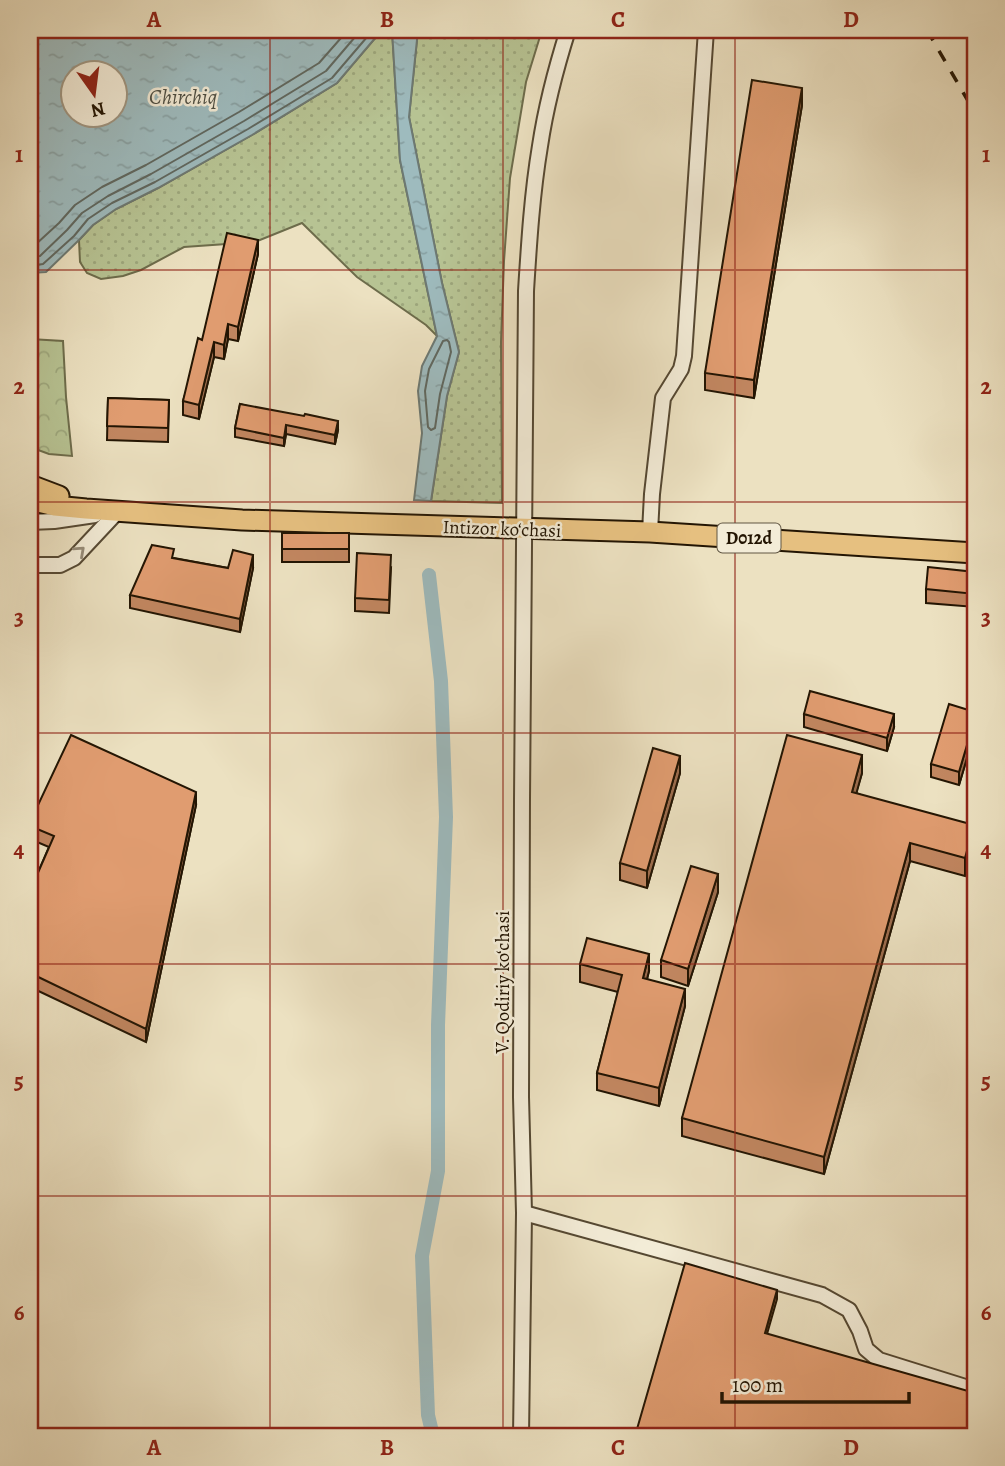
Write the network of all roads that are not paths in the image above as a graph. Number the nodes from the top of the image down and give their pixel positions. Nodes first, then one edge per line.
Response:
1 (568, 30) edge
2 (706, 30) edge
3 (30, 485) edge
4 (30, 500) edge
5 (117, 512) junction
6 (30, 522) edge
7 (523, 528) junction
8 (650, 532) junction
9 (975, 554) edge
10 (30, 565) edge
11 (524, 1213) junction
12 (975, 1390) edge
13 (521, 1436) edge

1 - 7 street, V. Qodiriy ko‘chasi
2 - 8 street
3 - 5 main road, D012d
4 - 5 main road, D012d
5 - 6 street, Intizor ko‘chasi
5 - 7 main road, Intizor ko‘chasi / D012d
10 -> 5 street
7 - 8 main road, Intizor ko‘chasi / D012d
7 - 11 street, V. Qodiriy ko‘chasi
8 - 9 main road, Intizor ko‘chasi / D012d
11 - 12 street
11 - 13 street, V. Qodiriy ko‘chasi

